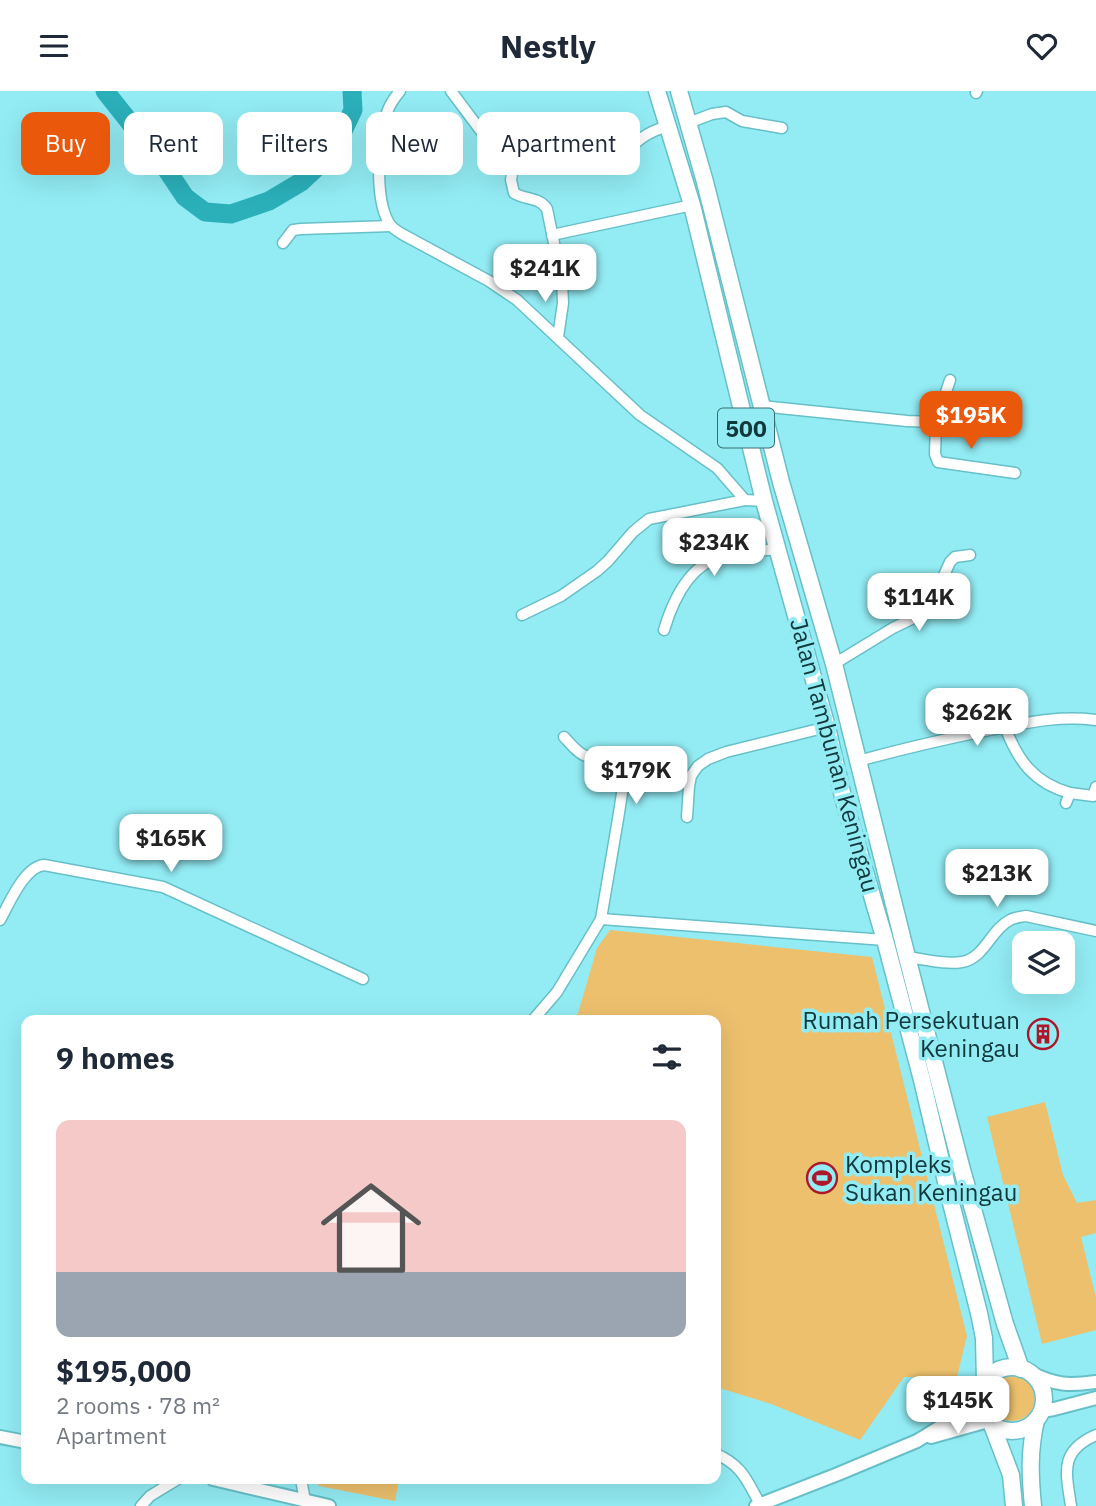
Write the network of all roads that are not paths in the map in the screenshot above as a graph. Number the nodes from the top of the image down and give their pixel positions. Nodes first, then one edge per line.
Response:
1 (400, 91) edge
2 (451, 91) edge
3 (657, 91) edge
4 (664, 91) edge
5 (679, 91) edge
6 (666, 121) junction
7 (688, 123) junction
8 (782, 128) dead end
9 (640, 138) edge
10 (692, 205) junction
11 (391, 226) junction
12 (552, 235) junction
13 (283, 243) dead end
14 (558, 337) junction
15 (950, 380) dead end
16 (761, 405) junction
17 (936, 422) junction
18 (1015, 473) dead end
19 (745, 500) junction
20 (764, 501) junction
21 (778, 549) junction
22 (970, 555) dead end
23 (522, 615) dead end
24 (664, 630) dead end
25 (834, 664) junction
26 (1096, 720) edge
27 (827, 727) junction
28 (1004, 727) junction
29 (564, 737) dead end
30 (858, 761) junction
31 (1096, 787) edge
32 (687, 817) dead end
33 (601, 919) junction
34 (0, 920) edge
35 (1096, 932) edge
36 (885, 940) junction
37 (907, 957) junction
38 (363, 979) dead end
39 (537, 1015) edge
40 (1026, 1371) junction
41 (985, 1382) junction
42 (1096, 1382) edge
43 (1096, 1398) edge
44 (980, 1402) junction
45 (1039, 1415) junction
46 (990, 1423) junction
47 (1096, 1435) edge
48 (0, 1437) edge
49 (21, 1441) edge
50 (917, 1441) junction
51 (721, 1457) edge
52 (170, 1484) edge
53 (234, 1484) edge
54 (302, 1484) edge
55 (304, 1501) junction
56 (758, 1505) edge
57 (141, 1506) edge
58 (329, 1506) edge
59 (1014, 1506) edge
60 (1033, 1506) edge
61 (1071, 1506) edge

1 - 11 street
2 - 12 street
3 - 6 main road, Jalan Tambunan Keningau / 500
4 - 6 main road
5 - 7 main road, Jalan Tambunan Keningau / 500
6 - 9 street
6 - 10 main road, Jalan Tambunan Keningau / 500
7 - 8 street
7 - 16 main road, Jalan Tambunan Keningau / 500
10 - 12 street
10 - 20 main road, Jalan Tambunan Keningau / 500
11 - 13 street
11 - 14 street
12 - 14 street
14 - 19 street
15 - 17 street
16 - 17 street
16 - 25 main road, Jalan Tambunan Keningau / 500
17 - 18 street
19 - 20 street
19 - 23 street
20 - 21 main road, Jalan Tambunan Keningau / 500
21 - 24 street
21 - 27 main road, Jalan Tambunan Keningau / 500
22 - 25 street
25 - 30 main road, Jalan Tambunan Keningau / 500
26 - 28 street
27 - 32 street
27 - 36 main road, Jalan Tambunan Keningau / 500
28 - 30 street
28 - 31 street
29 - 33 street
30 - 37 main road, Jalan Tambunan Keningau / 500
33 - 36 street
33 - 39 street
34 - 38 street
35 - 37 street
36 - 41 main road, Jalan Tambunan Keningau / 500
37 - 40 main road, Jalan Tambunan Keningau / 500
40 - 41 main road
40 - 42 street
40 - 45 main road, 500
41 - 44 main road, 500
43 - 45 street
44 - 46 main road
44 - 50 street
45 - 46 main road
45 - 60 main road, 500
46 - 50 street
46 - 59 main road
47 - 61 street
48 - 49 street
50 - 56 street
51 - 56 street
52 - 57 street
53 - 55 street
54 - 55 street
55 - 58 street

